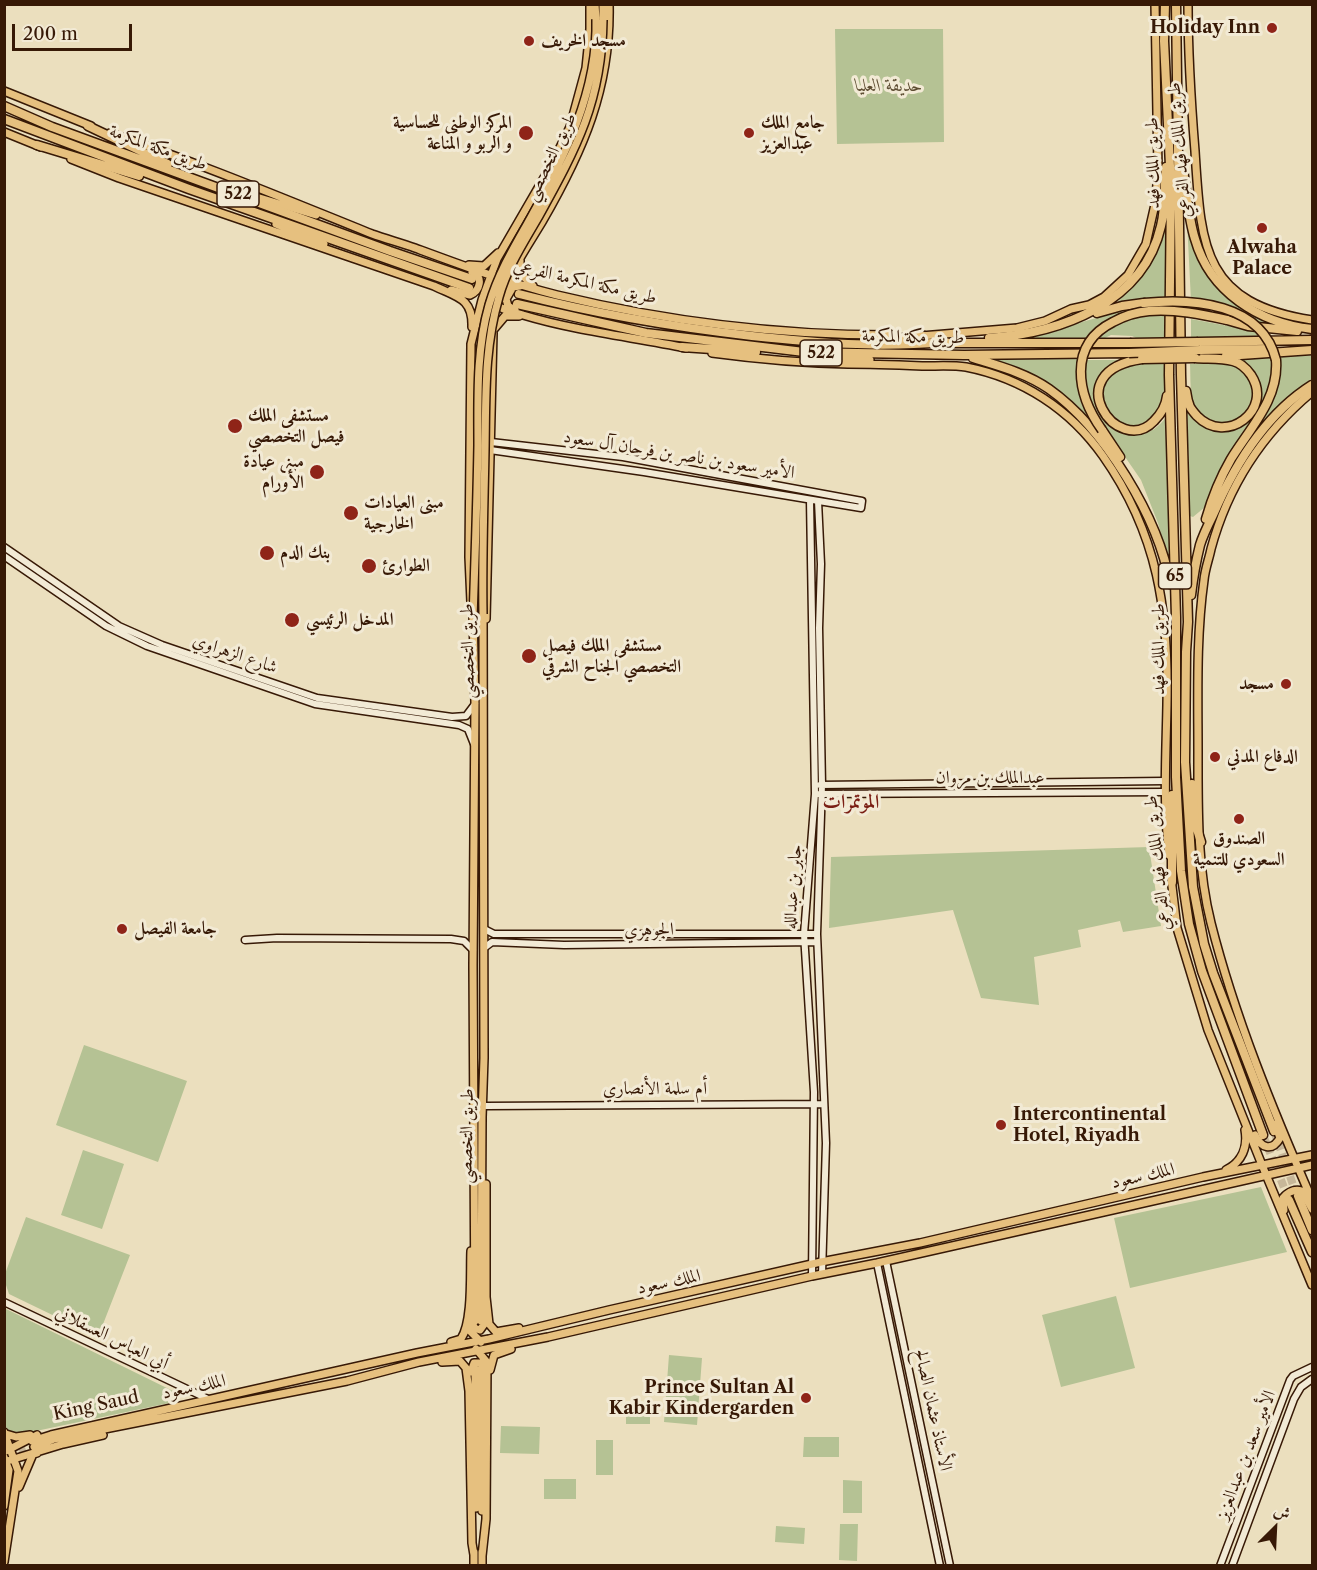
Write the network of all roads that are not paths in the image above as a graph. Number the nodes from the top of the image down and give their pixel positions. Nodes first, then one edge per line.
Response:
1 (590, 4) edge
2 (595, 4) edge
3 (603, 4) edge
4 (609, 4) edge
5 (1155, 4) edge
6 (1160, 4) edge
7 (1165, 4) edge
8 (1178, 4) edge
9 (1188, 4) edge
10 (599, 20) junction
11 (1164, 41) junction
12 (6, 92) edge
13 (4, 106) edge
14 (4, 119) edge
15 (1179, 122) junction
16 (1169, 124) junction
17 (88, 126) junction
18 (4, 132) edge
19 (36, 145) junction
20 (206, 182) junction
21 (189, 189) junction
22 (232, 205) junction
23 (375, 235) junction
24 (503, 247) junction
25 (522, 253) junction
26 (446, 260) junction
27 (1136, 264) joint
28 (374, 265) junction
29 (491, 275) junction
30 (472, 279) dead end
31 (509, 280) junction
32 (434, 286) junction
33 (469, 288) dead end
34 (540, 290) junction
35 (519, 294) dead end
36 (517, 304) dead end
37 (499, 307) junction
38 (1083, 316) junction
39 (533, 318) junction
40 (672, 318) junction
41 (1312, 320) edge
42 (494, 329) junction
43 (1312, 330) edge
44 (924, 336) junction
45 (786, 340) junction
46 (1312, 340) edge
47 (815, 342) junction
48 (943, 342) junction
49 (471, 344) junction
50 (682, 347) junction
51 (1312, 349) edge
52 (1198, 350) junction
53 (804, 352) junction
54 (1088, 354) junction
55 (964, 355) junction
56 (1142, 359) junction
57 (904, 364) junction
58 (1169, 375) junction
59 (1181, 375) junction
60 (1312, 385) edge
61 (1312, 392) edge
62 (490, 446) junction
63 (814, 501) junction
64 (1201, 543) junction
65 (4, 547) edge
66 (4, 556) edge
67 (1166, 563) junction
68 (1176, 617) junction
69 (473, 618) junction
70 (1188, 622) junction
71 (484, 646) junction
72 (475, 703) junction
73 (440, 719) junction
74 (474, 744) junction
75 (1185, 762) junction
76 (1176, 777) junction
77 (1164, 781) junction
78 (1054, 782) junction
79 (818, 785) junction
80 (1165, 792) junction
81 (1055, 793) junction
82 (818, 794) junction
83 (1201, 843) junction
84 (1172, 882) junction
85 (484, 929) junction
86 (804, 934) junction
87 (817, 934) junction
88 (244, 940) dead end
89 (805, 942) junction
90 (817, 942) junction
91 (484, 948) junction
92 (473, 950) junction
93 (484, 1058) junction
94 (1262, 1079) junction
95 (814, 1104) junction
96 (824, 1104) junction
97 (1239, 1104) junction
98 (486, 1106) junction
99 (1274, 1131) tunnel mouth
100 (1263, 1135) tunnel mouth
101 (475, 1137) junction
102 (1312, 1155) edge
103 (1295, 1159) junction
104 (1262, 1165) junction
105 (1312, 1165) edge
106 (1299, 1168) junction
107 (1266, 1175) junction
108 (1203, 1177) junction
109 (1312, 1200) edge
110 (1312, 1209) edge
111 (1312, 1230) edge
112 (1293, 1238) junction
113 (1312, 1252) edge
114 (886, 1261) junction
115 (821, 1262) junction
116 (877, 1263) junction
117 (812, 1265) junction
118 (471, 1274) junction
119 (822, 1274) junction
120 (812, 1276) junction
121 (1312, 1285) edge
122 (486, 1297) junction
123 (4, 1302) edge
124 (546, 1326) junction
125 (548, 1337) junction
126 (482, 1345) junction
127 (417, 1353) junction
128 (419, 1362) junction
129 (1312, 1367) edge
130 (1312, 1379) edge
131 (470, 1391) junction
132 (487, 1391) junction
133 (208, 1400) junction
134 (198, 1401) junction
135 (191, 1412) junction
136 (5, 1433) edge
137 (42, 1433) junction
138 (63, 1444) junction
139 (8, 1451) edge
140 (14, 1458) junction
141 (5, 1460) edge
142 (16, 1495) junction
143 (5, 1497) edge
144 (4, 1506) edge
145 (478, 1555) junction
146 (4, 1562) edge
147 (474, 1566) edge
148 (482, 1566) edge
149 (940, 1566) edge
150 (950, 1566) edge
151 (1221, 1566) edge
152 (1232, 1566) edge

1 - 24 main road
2 - 10 main road, طريق التخصصي
3 - 10 main road, طريق التخصصي
4 - 25 main road
5 - 27 main road, طريق الملك فهد الفرعي
6 - 11 highway
7 - 11 highway, طريق الملك فهد / 65
8 - 15 highway, طريق الملك فهد / 65
9 - 41 main road, طريق الملك فهد الفرعي
10 - 69 main road, طريق التخصصي, bridge
10 - 71 main road, طريق التخصصي, bridge
11 - 16 highway, طريق الملك فهد / 65
12 - 17 main road, طريق مكة المكرمة الفرعي
13 - 20 highway, طريق مكة المكرمة / 522
14 - 21 highway, طريق مكة المكرمة / 522
15 - 43 highway
15 - 59 highway, طريق الملك فهد / 65
16 - 38 highway
16 - 58 highway, طريق الملك فهد / 65
17 - 20 highway
17 - 23 main road, طريق مكة المكرمة الفرعي
18 - 19 main road
19 - 21 highway
19 - 28 main road
20 - 23 main road
20 - 30 highway, طريق مكة المكرمة / 522
21 - 22 highway, طريق مكة المكرمة / 522
22 - 28 main road
22 - 33 highway, طريق مكة المكرمة / 522
23 - 26 main road, طريق مكة المكرمة الفرعي
24 - 26 main road
24 - 29 main road
25 - 31 main road
25 - 34 main road
26 - 29 main road, طريق مكة المكرمة الفرعي
26 - 32 main road
27 - 44 main road, طريق مكة المكرمة الفرعي
28 - 32 main road
29 - 31 main road, طريق مكة المكرمة الفرعي
29 - 37 main road
29 - 49 main road
31 - 34 main road, طريق مكة المكرمة الفرعي
31 - 37 main road
32 - 49 main road
34 - 39 main road
34 - 40 main road, طريق مكة المكرمة الفرعي
35 - 45 highway, طريق مكة المكرمة / 522
36 - 53 highway, طريق مكة المكرمة / 522
37 - 39 main road
37 - 42 main road
38 - 48 highway
38 - 64 highway, bridge
39 - 42 main road
39 - 50 main road
40 - 44 main road, طريق مكة المكرمة الفرعي
40 - 45 main road
42 - 49 main road
42 - 62 main road
43 - 67 highway, bridge
44 - 47 highway
45 - 47 highway, طريق مكة المكرمة / 522
46 - 52 highway, طريق مكة المكرمة / 522
47 - 48 highway, طريق مكة المكرمة / 522
48 - 52 highway, طريق مكة المكرمة / 522, bridge
49 - 69 main road
50 - 53 highway
50 - 57 main road
51 - 52 highway
52 - 54 highway, طريق مكة المكرمة / 522, bridge
52 - 56 highway, bridge
52 - 59 highway
53 - 55 highway, طريق مكة المكرمة / 522
53 - 57 main road
54 - 55 highway, طريق مكة المكرمة / 522
54 - 56 highway
55 - 67 highway
56 - 58 highway
57 - 77 main road, طريق الملك فهد الفرعي
58 - 68 highway, طريق الملك فهد / 65
59 - 70 highway, طريق الملك فهد / 65
60 - 64 highway
61 - 83 main road
62 - 63 street, الأمير سعود بن ناصر بن فرحان آل سعود
62 - 63 street, الأمير سعود بن ناصر بن فرحان آل سعود
62 - 71 main road
63 - 79 street, جابر بن عبدالله
63 - 79 street, جابر بن عبدالله
64 - 70 highway
65 - 73 street, شارع الزهراوي
66 - 73 street
67 - 68 highway
68 - 76 highway, طريق الملك فهد / 65
69 - 72 main road, طريق التخصصي
70 - 75 highway, طريق الملك فهد / 65
71 - 85 main road, طريق التخصصي
72 - 73 street, شارع الزهراوي
72 - 74 main road, طريق التخصصي
73 - 74 street
74 - 92 main road, طريق التخصصي
75 - 83 highway
75 - 99 highway, طريق الملك فهد / 65
76 - 84 highway
76 - 100 highway, طريق الملك فهد / 65
77 - 78 street, عبدالملك بن مروان
77 - 80 main road, طريق الملك فهد الفرعي
78 - 79 street, عبدالملك بن مروان
78 - 81 street
79 - 82 street, جابر بن عبدالله
80 - 81 street, عبدالملك بن مروان
80 - 84 main road, طريق الملك فهد الفرعي
81 - 82 street, عبدالملك بن مروان
82 - 86 street, جابر بن عبدالله
82 - 87 street, جابر بن عبدالله
83 - 94 main road
84 - 97 main road, طريق الملك فهد الفرعي
85 - 86 street, الجوهري
85 - 91 main road, طريق التخصصي
86 - 87 street, الجوهري
86 - 89 street, جابر بن عبدالله
87 - 90 street, جابر بن عبدالله
88 - 92 street
89 - 90 street, الجوهري
89 - 91 street, الجوهري
89 - 95 street, جابر بن عبدالله
90 - 96 street, جابر بن عبدالله
91 - 93 main road, طريق التخصصي
92 - 101 main road, طريق التخصصي
93 - 98 main road
93 - 101 main road, طريق التخصصي
94 - 97 main road
94 - 103 main road
95 - 96 street, أم سلمة الأنصاري
95 - 98 street, أم سلمة الأنصاري
95 - 117 street, جابر بن عبدالله
96 - 115 street, جابر بن عبدالله
97 - 104 main road, طريق الملك فهد الفرعي
97 - 108 main road
98 - 122 main road
101 - 118 main road
102 - 103 main road, الملك سعود
103 - 104 main road, الملك سعود
103 - 106 main road
104 - 107 main road, طريق الملك فهد الفرعي
104 - 108 main road, الملك سعود
105 - 106 main road, الملك سعود
106 - 107 main road, الملك سعود
106 - 109 main road
107 - 112 main road, طريق الملك فهد الفرعي
107 - 114 main road, الملك سعود
108 - 115 main road, الملك سعود
110 - 112 main road
111 - 113 highway
112 - 121 main road, طريق الملك فهد الفرعي
114 - 116 main road, الملك سعود
114 - 150 street, الأستاذ عثمان الصالح
115 - 117 main road, الملك سعود
115 - 119 street, جابر بن عبدالله
116 - 119 main road, الملك سعود
116 - 149 street, الأستاذ عثمان الصالح
117 - 120 street, جابر بن عبدالله
117 - 124 main road, الملك سعود
118 - 122 main road
118 - 126 main road
118 - 127 main road
119 - 120 main road, الملك سعود
120 - 125 main road, الملك سعود
122 - 124 main road
122 - 126 main road
123 - 133 street, أبي العباس العسقلاني
124 - 126 main road, الملك سعود
125 - 126 main road, الملك سعود
125 - 132 main road
126 - 127 main road, الملك سعود
126 - 128 main road, الملك سعود
126 - 131 main road
126 - 132 main road
127 - 133 main road, الملك سعود
128 - 131 main road
128 - 135 main road, الملك سعود
129 - 151 street, الأمير سعد بن عبدالعزيز
130 - 152 street, الأمير سعد بن عبدالعزيز
131 - 132 main road
131 - 145 main road
132 - 145 main road
133 - 134 main road, الملك سعود
134 - 135 main road, الملك سعود
134 - 137 main road, King Saud
135 - 138 main road, King Saud
136 - 137 main road
136 - 139 main road
137 - 138 main road
137 - 139 main road, King Saud
138 - 140 main road, King Saud
138 - 142 main road
139 - 140 main road
140 - 141 main road, King Saud
140 - 142 main road
141 - 143 main road
142 - 146 main road
143 - 144 main road
145 - 145 main road
145 - 147 main road
145 - 148 main road

